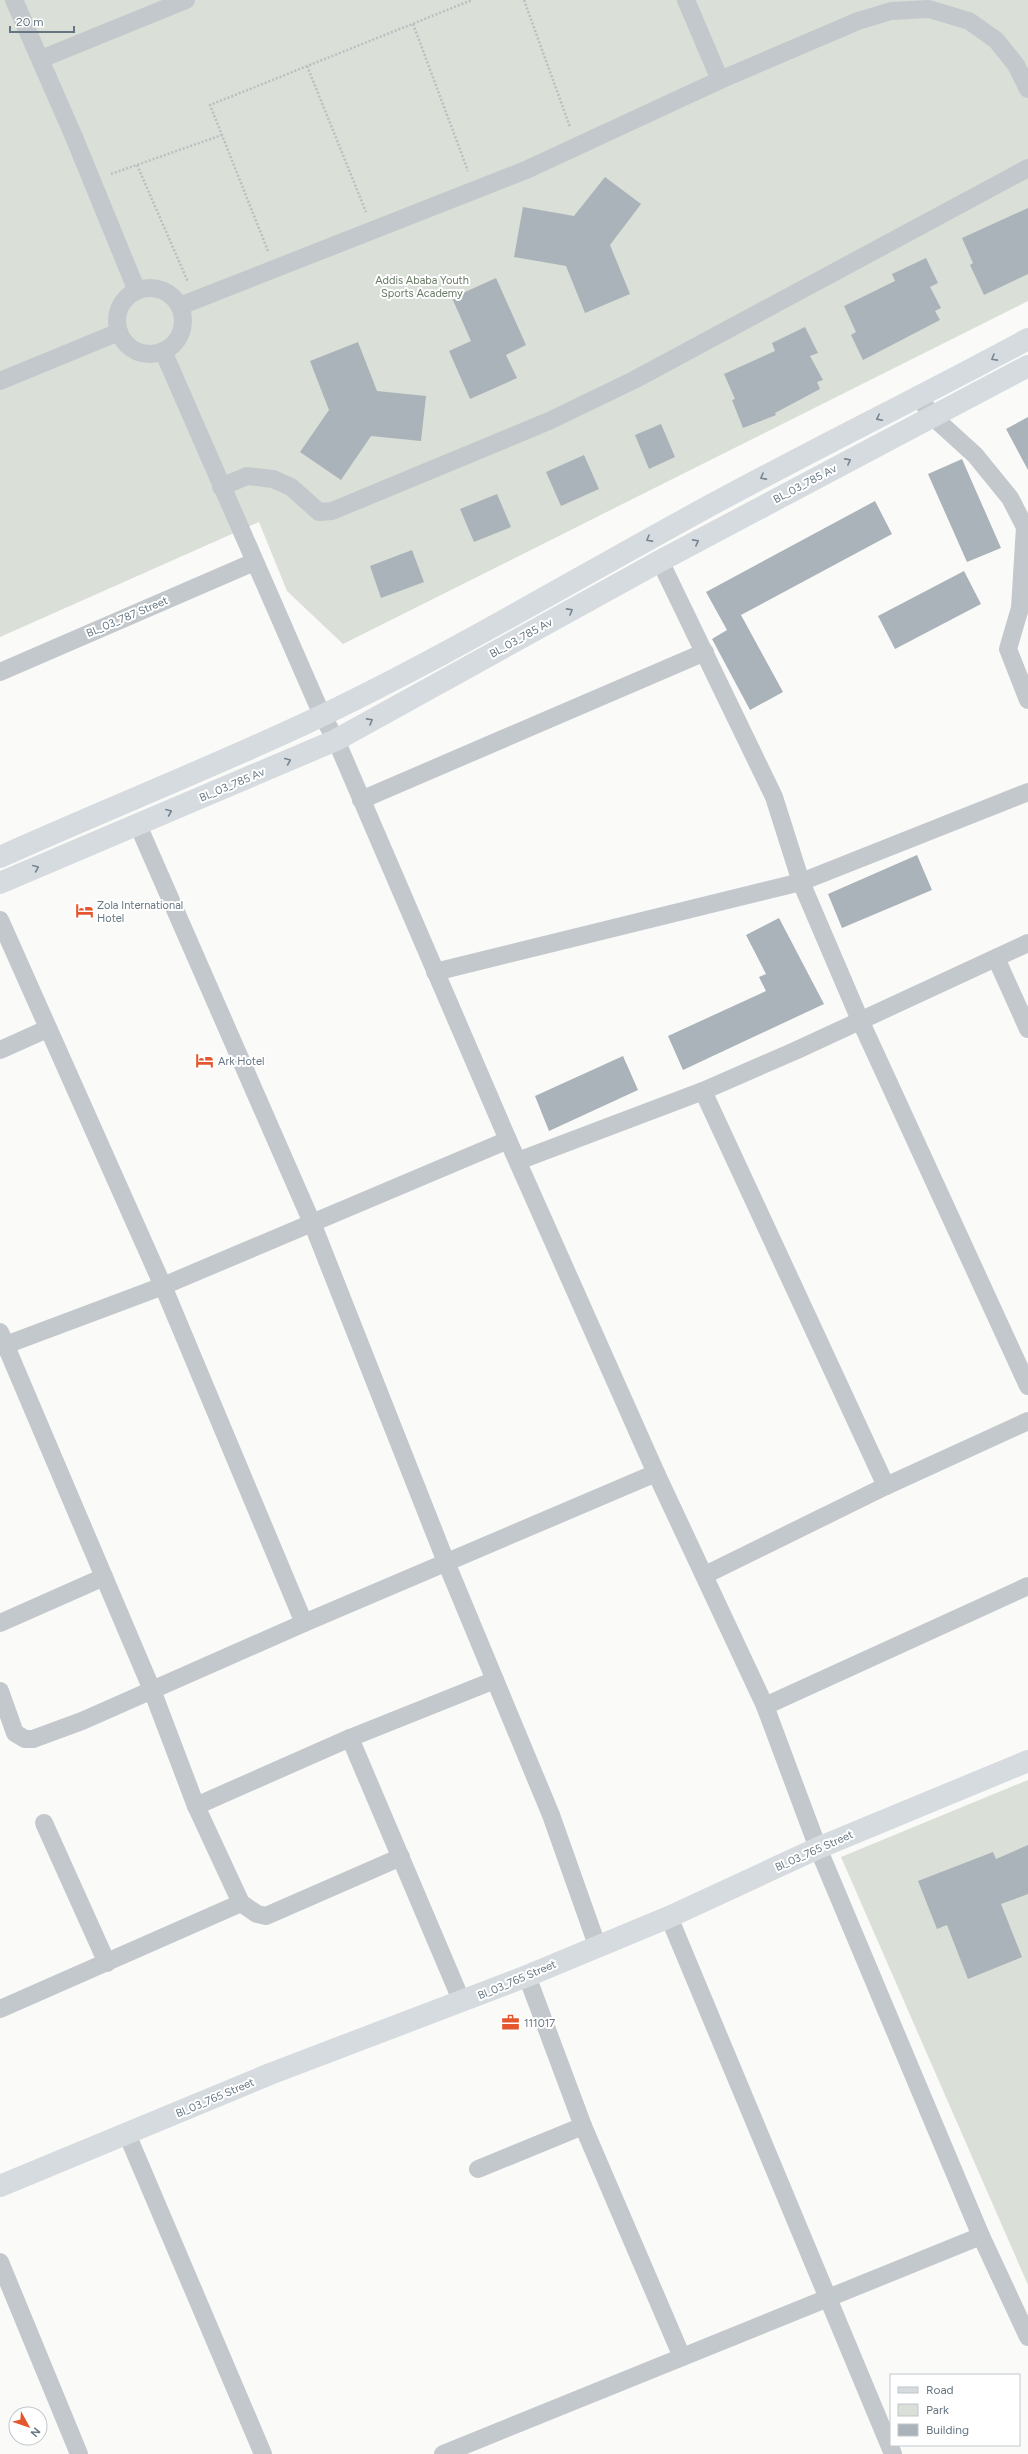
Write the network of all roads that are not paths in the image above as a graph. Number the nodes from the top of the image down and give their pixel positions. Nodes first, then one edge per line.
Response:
1 (14, 0) edge
2 (186, 0) edge
3 (686, 0) edge
4 (41, 59) junction
5 (720, 80) junction
6 (1028, 89) edge
7 (1028, 168) edge
8 (137, 291) junction
9 (187, 302) junction
10 (119, 332) junction
11 (1028, 339) edge
12 (163, 352) junction
13 (1028, 366) edge
14 (0, 381) edge
15 (920, 398) junction
16 (932, 416) junction
17 (221, 487) junction
18 (1023, 511) edge
19 (660, 561) junction
20 (254, 562) junction
21 (705, 652) junction
22 (0, 672) edge
23 (1028, 700) edge
24 (322, 715) junction
25 (336, 740) junction
26 (1028, 792) edge
27 (361, 800) junction
28 (138, 825) junction
29 (0, 857) edge
30 (801, 882) junction
31 (0, 883) edge
32 (0, 920) edge
33 (1028, 943) edge
34 (996, 958) junction
35 (436, 972) junction
36 (860, 1020) junction
37 (47, 1029) junction
38 (1028, 1029) edge
39 (0, 1050) edge
40 (703, 1091) junction
41 (508, 1140) junction
42 (518, 1161) junction
43 (313, 1225) junction
44 (163, 1286) junction
45 (2, 1341) edge
46 (1028, 1386) edge
47 (1028, 1421) edge
48 (656, 1474) junction
49 (886, 1486) junction
50 (446, 1562) junction
51 (705, 1575) junction
52 (104, 1577) junction
53 (1028, 1586) edge
54 (0, 1623) edge
55 (304, 1623) junction
56 (495, 1680) junction
57 (152, 1690) junction
58 (0, 1692) edge
59 (765, 1706) junction
60 (350, 1738) junction
61 (1028, 1761) edge
62 (196, 1806) junction
63 (44, 1823) dead end
64 (818, 1848) junction
65 (401, 1857) junction
66 (241, 1903) junction
67 (668, 1917) junction
68 (597, 1945) junction
69 (107, 1963) junction
70 (528, 1976) junction
71 (462, 2002) junction
72 (0, 2009) edge
73 (583, 2126) junction
74 (127, 2134) junction
75 (478, 2169) dead end
76 (0, 2186) edge
77 (981, 2236) junction
78 (0, 2262) edge
79 (826, 2297) junction
80 (1028, 2337) edge
81 (682, 2357) junction
82 (79, 2454) edge
83 (263, 2454) edge
84 (444, 2454) edge
85 (893, 2454) edge

1 - 4 street
2 - 4 street
3 - 5 street
4 - 8 street
5 - 6 street
5 - 9 street
7 - 17 street
8 - 9 street
8 - 10 street
9 - 12 street
10 - 12 street
10 - 14 street
11 -> 15 main road
12 - 17 street
13 - 16 main road, BL_03_785 Av
15 - 16 street
15 -> 24 main road
16 - 18 street
19 -> 16 main road, BL_03_785 Av
17 - 20 street
18 - 23 street
19 - 21 street
25 -> 19 main road, BL_03_785 Av
20 - 22 street, BL_03_787 Street
20 - 24 street
21 - 27 street
21 - 30 street
24 - 25 street
24 - 29 main road
25 - 27 street
28 -> 25 main road, BL_03_785 Av
26 - 30 street
27 - 35 street
31 -> 28 main road, BL_03_785 Av
28 - 43 street
30 - 35 street
30 - 36 street
32 - 37 street
33 - 34 street
34 - 36 street
34 - 38 street
35 - 41 street
36 - 40 street
36 - 46 street
37 - 39 street
37 - 44 street
40 - 42 street
40 - 49 street
41 - 42 street
41 - 43 street
42 - 48 street
43 - 44 street
43 - 50 street
44 - 45 street
44 - 55 street
45 - 52 street
47 - 49 street
48 - 50 street
48 - 51 street
49 - 51 street
50 - 55 street
50 - 56 street
51 - 59 street
52 - 54 street
52 - 57 street
53 - 59 street
55 - 57 street
56 - 60 street
56 - 68 street
57 - 58 street
57 - 62 street
59 - 64 street
60 - 62 street
60 - 65 street
61 - 64 main road, Bl_03_765 Street
62 - 66 street
63 - 69 street
64 - 67 main road, Bl_03_765 Street
64 - 77 street
65 - 66 street
65 - 71 street
66 - 69 street
67 - 68 main road, Bl_03_765 Street
67 - 79 street
68 - 70 main road, Bl_03_765 Street
69 - 72 street
70 - 71 main road, Bl_03_765 Street
70 - 73 street
71 - 74 main road, Bl_03_765 Street
73 - 75 street
73 - 81 street
74 - 76 main road, Bl_03_765 Street
74 - 83 street
77 - 79 street
77 - 80 street
78 - 82 street
79 - 81 street
79 - 85 street
81 - 84 street

